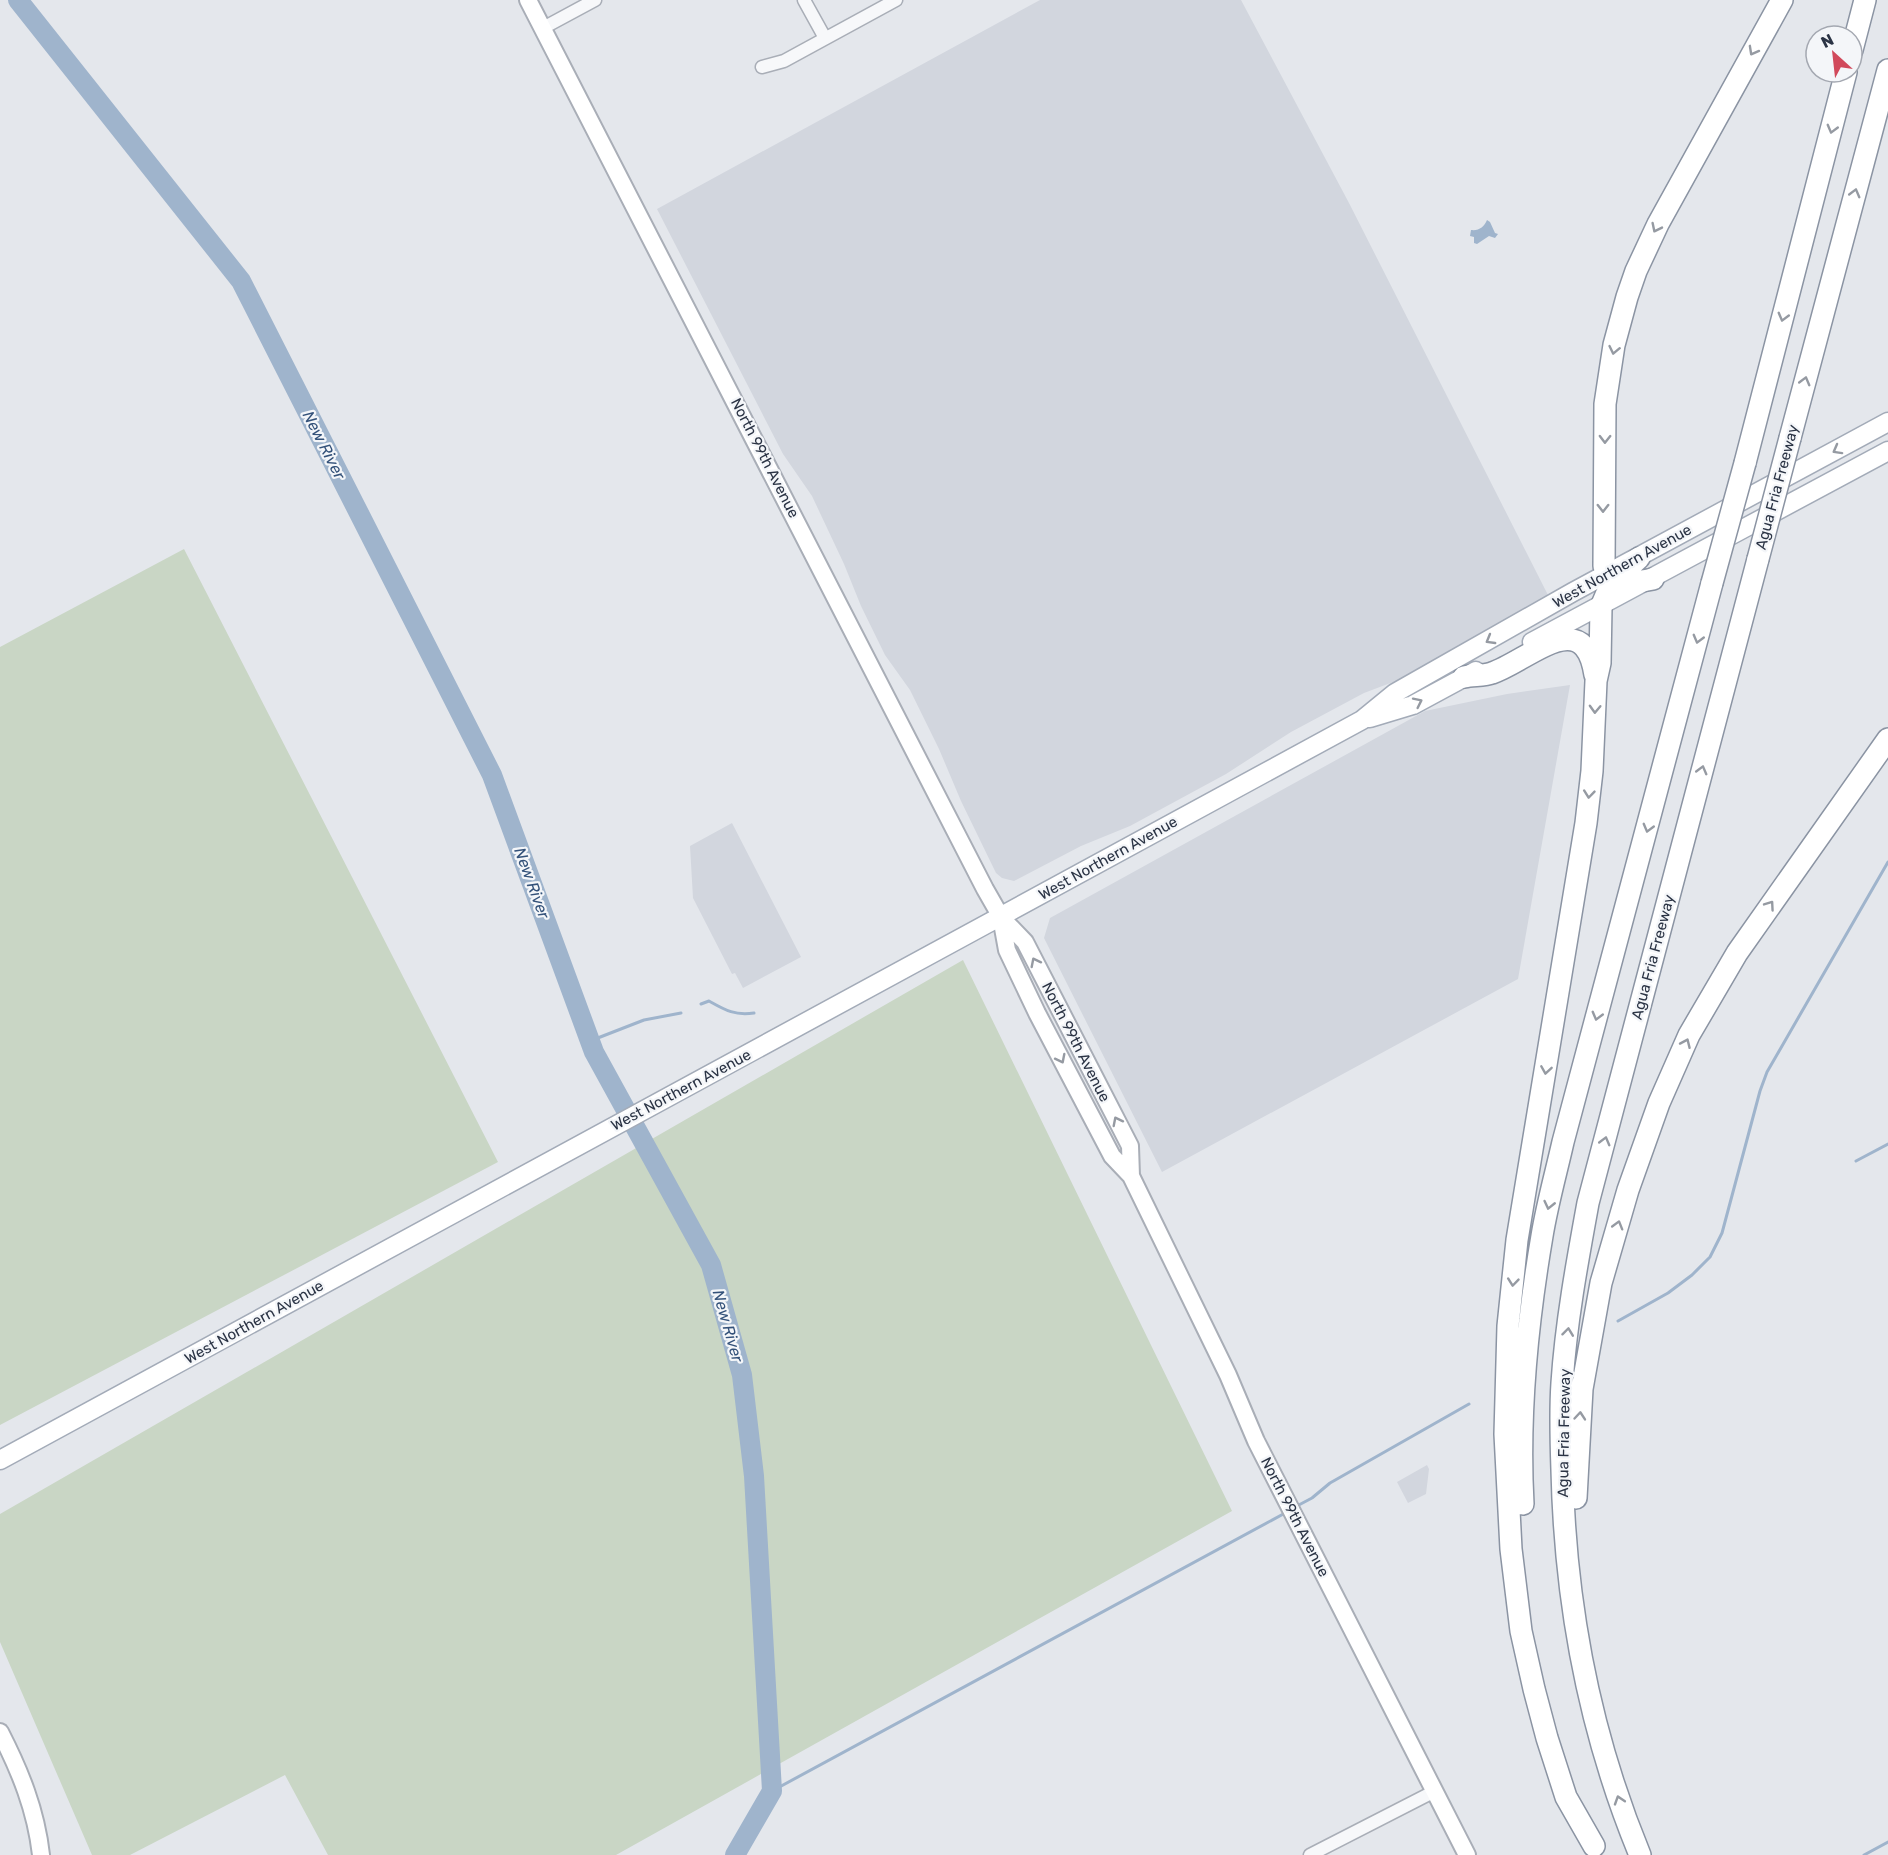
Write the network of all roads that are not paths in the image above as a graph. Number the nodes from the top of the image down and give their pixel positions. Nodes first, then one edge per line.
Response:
1 (528, 0) edge
2 (595, 0) edge
3 (804, 0) edge
4 (896, 0) edge
5 (1782, 0) edge
6 (1865, 0) edge
7 (1859, 24) edge
8 (543, 28) junction
9 (825, 38) junction
10 (762, 67) dead end
11 (1888, 69) edge
12 (1843, 84) edge
13 (1888, 422) edge
14 (1888, 451) edge
15 (1639, 558) joint
16 (1612, 576) junction
17 (1653, 579) junction
18 (1601, 607) junction
19 (1464, 677) junction
20 (1596, 681) junction
21 (1362, 720) junction
22 (1888, 739) edge
23 (1001, 917) junction
24 (0, 1460) edge
25 (1575, 1621) junction
26 (0, 1732) edge
27 (1435, 1791) junction
28 (1596, 1851) edge
29 (41, 1855) edge
30 (1310, 1855) edge
31 (1467, 1855) edge
32 (1640, 1855) edge

1 - 8 main road, North 99th Avenue
2 - 8 street
3 - 9 street
4 - 9 street
5 -> 16 highway
6 - 7 highway
8 - 23 main road, North 99th Avenue
9 - 10 street
25 -> 11 highway, Agua Fria Freeway, bridge
12 -> 28 highway, bridge
13 -> 15 main road, West Northern Avenue
14 - 17 main road, West Northern Avenue
15 - 16 highway
16 - 17 highway
16 - 18 highway
16 -> 21 main road, West Northern Avenue
17 - 18 main road, West Northern Avenue
18 - 19 main road, West Northern Avenue
18 - 20 highway
19 - 20 highway
21 -> 19 main road, West Northern Avenue
20 -> 28 highway
21 - 23 main road, West Northern Avenue
25 -> 22 highway
23 - 24 main road, West Northern Avenue
23 - 27 main road, North 99th Avenue
32 -> 25 highway, Agua Fria Freeway
26 - 29 main road
27 - 30 street
27 - 31 main road, North 99th Avenue

